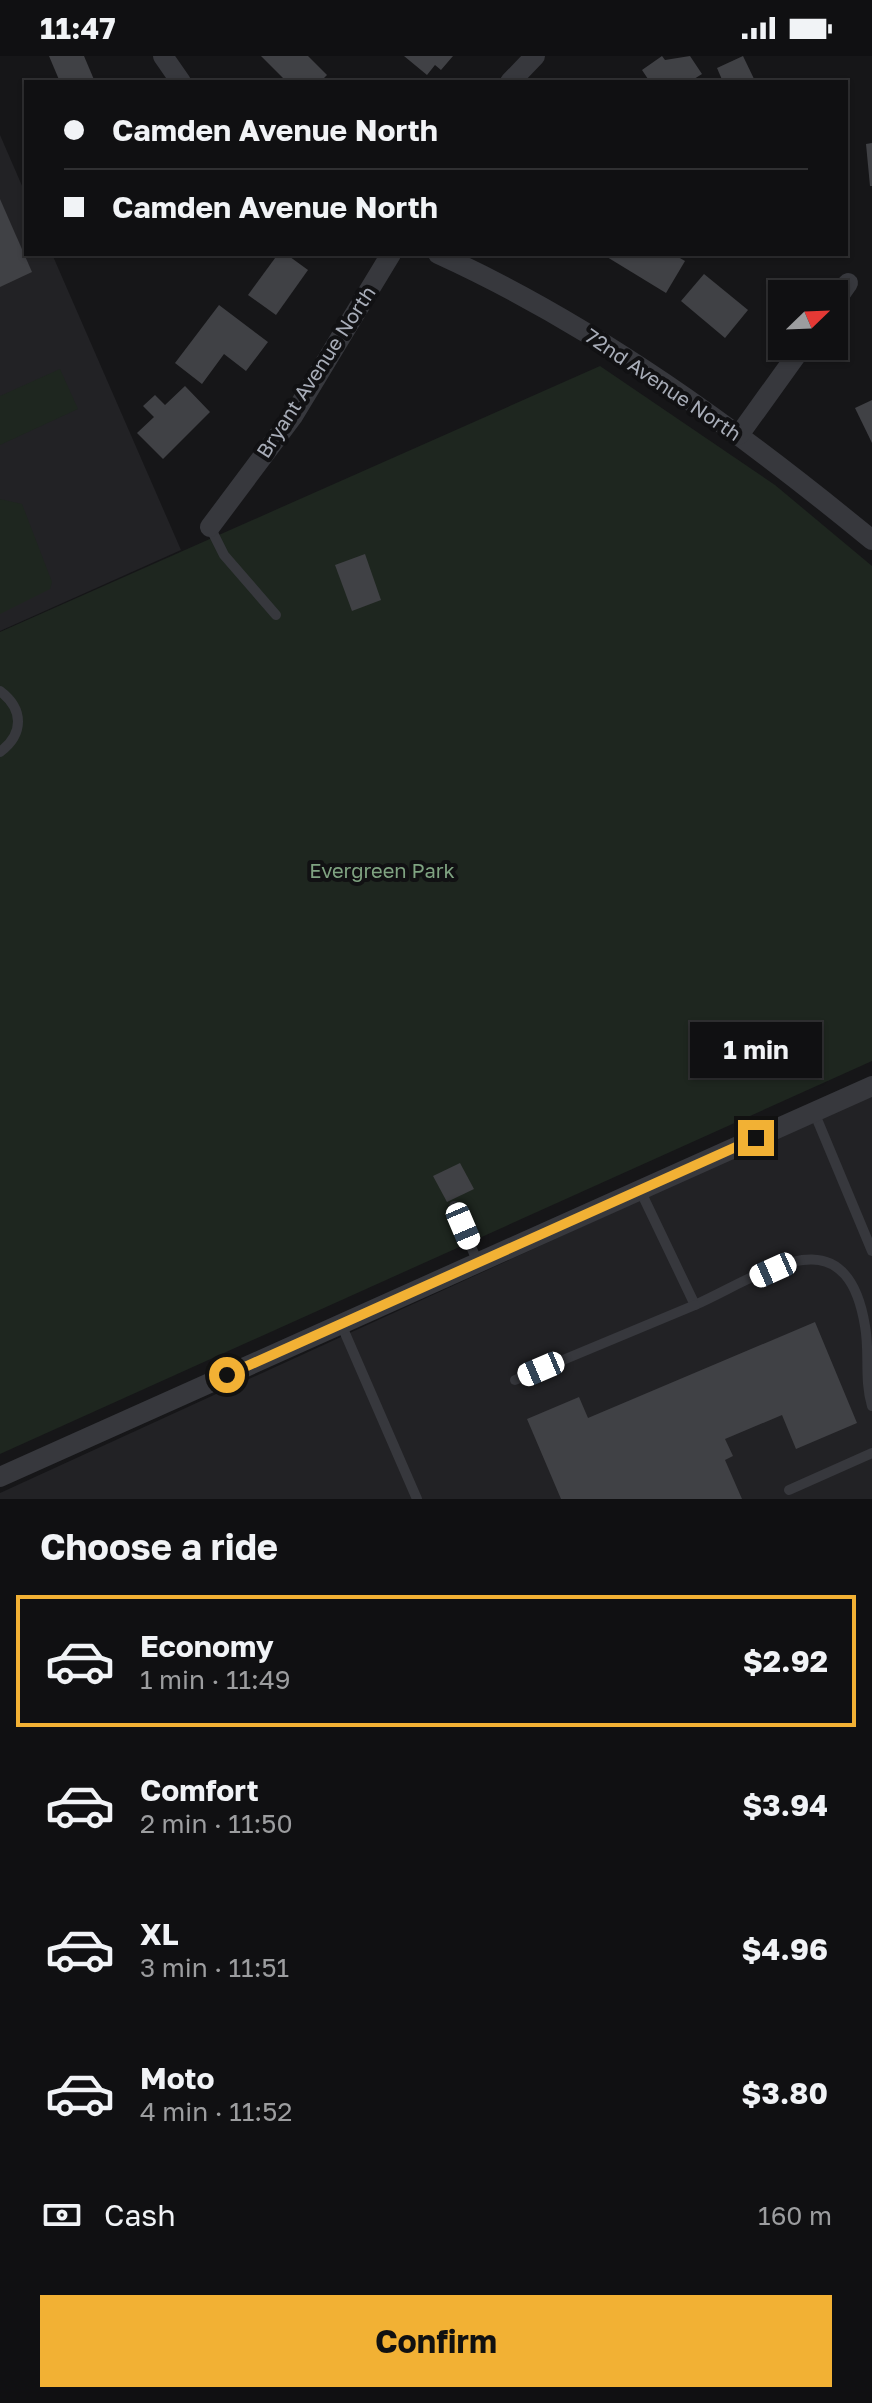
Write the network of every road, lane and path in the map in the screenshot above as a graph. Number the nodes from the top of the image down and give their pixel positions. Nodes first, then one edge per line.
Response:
1 (163, 56) edge
2 (535, 56) edge
3 (180, 80) edge
4 (512, 80) edge
5 (390, 256) edge
6 (442, 256) edge
7 (793, 360) edge
8 (739, 435) junction
9 (210, 527) joint
10 (872, 540) edge
11 (276, 615) dead end
12 (0, 691) edge
13 (0, 752) edge
14 (872, 1086) edge
15 (814, 1112) junction
16 (640, 1190) junction
17 (454, 1206) dead end
18 (872, 1251) edge
19 (478, 1263) junction
20 (695, 1305) junction
21 (341, 1324) junction
22 (515, 1380) dead end
23 (872, 1406) edge
24 (872, 1453) edge
25 (0, 1477) edge
26 (789, 1490) dead end
27 (417, 1499) edge

1 - 3 street
2 - 4 street
5 - 9 street, Bryant Avenue North
6 - 8 street, 72nd Avenue North
7 - 8 street
8 - 10 street, 72nd Avenue North
9 - 11 lane
12 - 13 lane
14 - 15 street
15 - 16 street
15 - 18 lane
16 - 19 street
16 - 20 lane
17 - 19 lane
19 - 21 street
20 - 22 lane
20 - 23 lane
21 - 25 street
21 - 27 lane
24 - 26 lane

